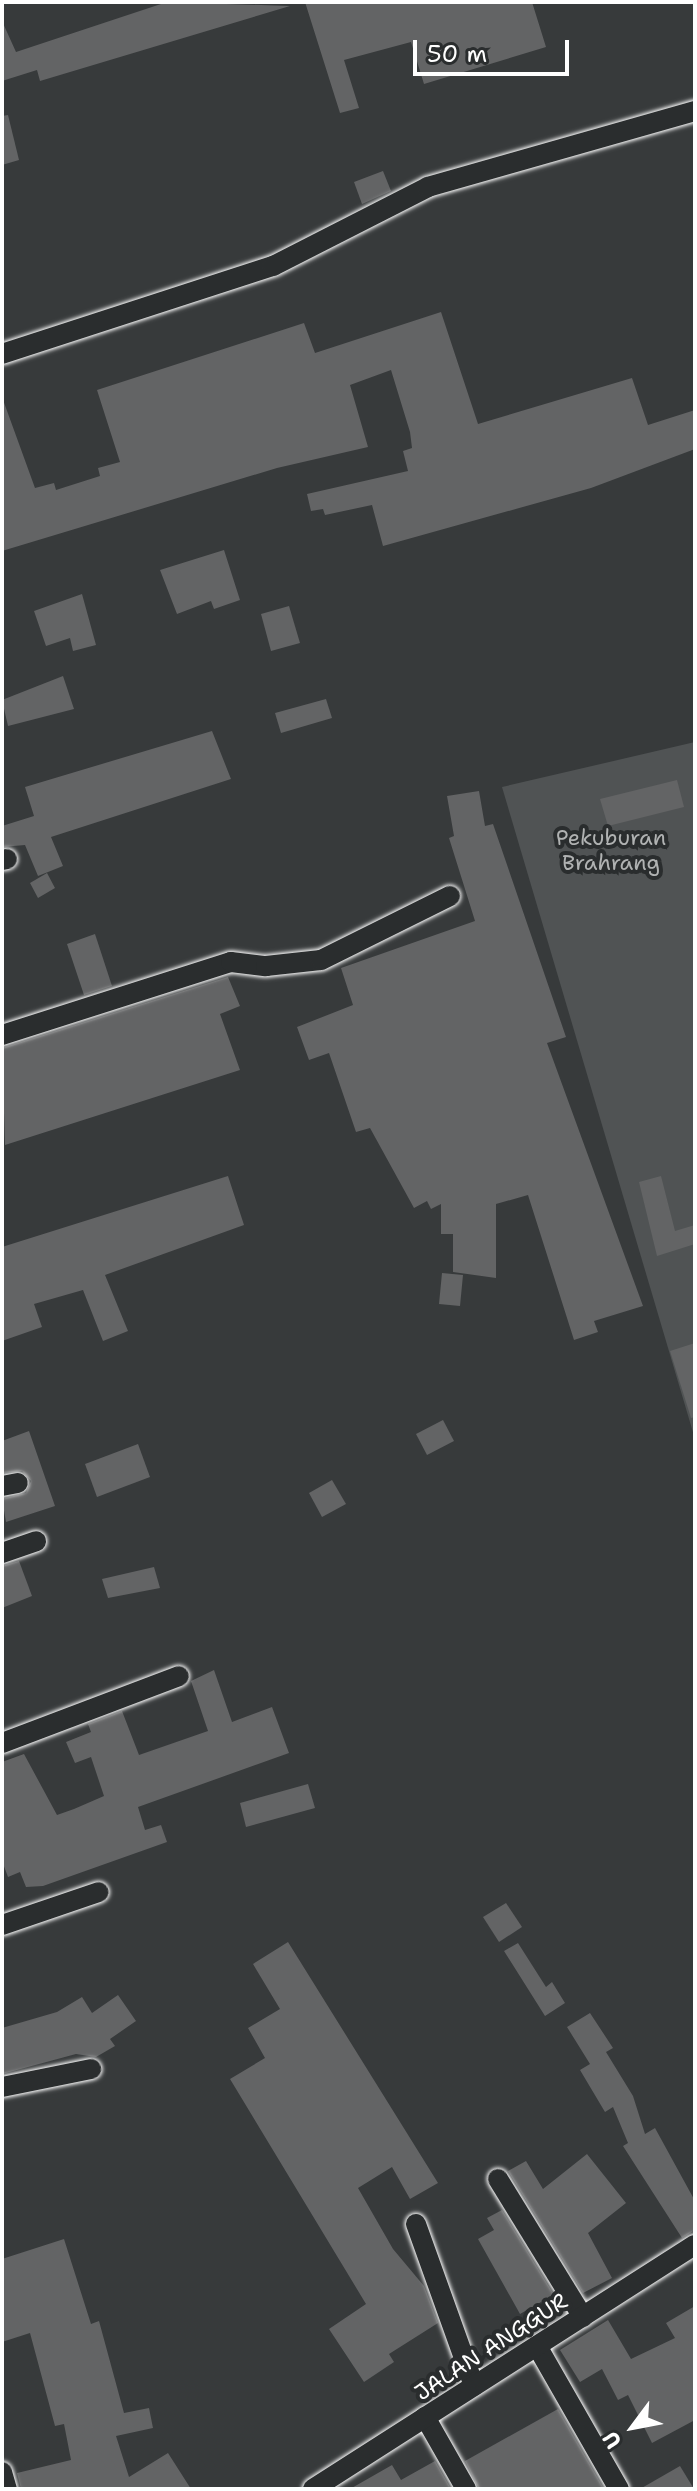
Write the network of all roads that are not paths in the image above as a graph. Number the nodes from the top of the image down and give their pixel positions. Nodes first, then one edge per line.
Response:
1 (695, 111) edge
2 (2, 354) edge
3 (450, 896) dead end
4 (2, 1035) edge
5 (36, 1541) dead end
6 (2, 1553) edge
7 (179, 1676) dead end
8 (2, 1743) edge
9 (99, 1892) dead end
10 (2, 1925) edge
11 (91, 2069) dead end
12 (2, 2087) edge
13 (498, 2179) dead end
14 (416, 2224) dead end
15 (695, 2245) edge
16 (583, 2317) junction
17 (537, 2346) junction
18 (474, 2386) junction
19 (425, 2417) junction
20 (2, 2472) edge
21 (7, 2489) edge
22 (313, 2489) edge
23 (466, 2489) edge
24 (619, 2489) edge

1 - 2 street
3 - 4 street
5 - 6 street
7 - 8 street
9 - 10 street
11 - 12 street
13 - 16 street
14 - 18 street
15 - 16 street, JALAN ANGGUR
16 - 17 street, JALAN ANGGUR
17 - 18 street, JALAN ANGGUR
17 - 24 street
18 - 19 street, JALAN ANGGUR
19 - 22 street, JALAN ANGGUR
19 - 23 street
20 - 21 street

